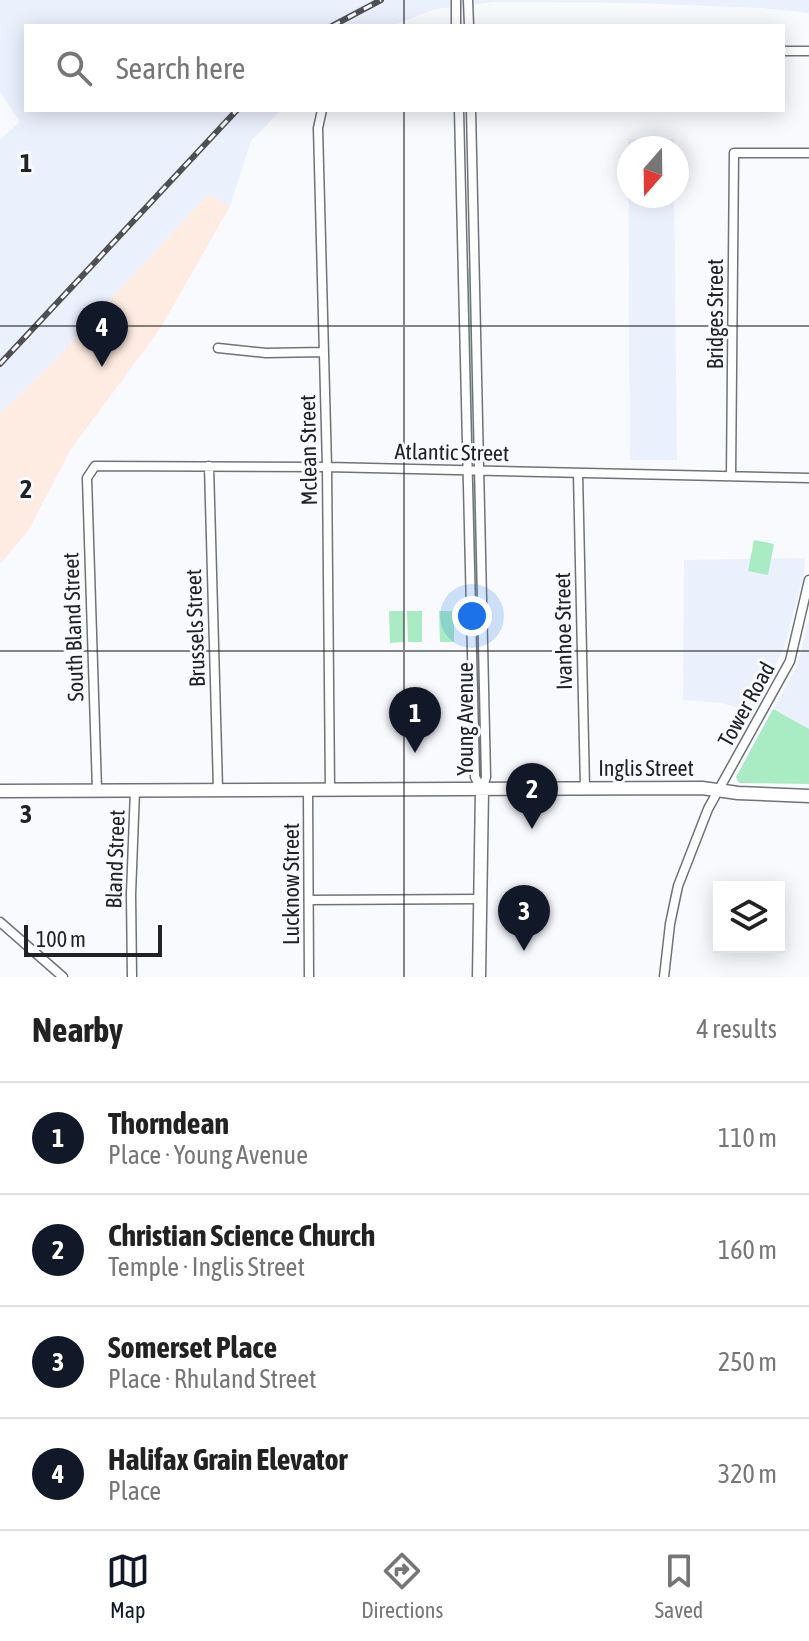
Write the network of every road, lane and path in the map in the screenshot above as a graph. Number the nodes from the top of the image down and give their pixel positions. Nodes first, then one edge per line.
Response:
1 (456, 0) edge
2 (468, 0) edge
3 (456, 24) edge
4 (469, 24) edge
5 (785, 51) edge
6 (809, 51) edge
7 (322, 112) edge
8 (459, 112) edge
9 (471, 112) edge
10 (809, 153) edge
11 (475, 259) junction
12 (464, 260) junction
13 (218, 348) dead end
14 (324, 352) junction
15 (95, 466) joint
16 (209, 466) junction
17 (327, 467) junction
18 (468, 470) junction
19 (479, 471) junction
20 (578, 473) junction
21 (731, 476) junction
22 (809, 478) edge
23 (809, 580) edge
24 (585, 788) junction
25 (218, 789) junction
26 (97, 790) junction
27 (135, 790) junction
28 (308, 790) junction
29 (330, 790) junction
30 (482, 790) junction
31 (0, 791) edge
32 (718, 791) junction
33 (809, 796) edge
34 (481, 899) junction
35 (309, 900) junction
36 (0, 922) edge
37 (63, 977) edge
38 (132, 977) edge
39 (309, 977) edge
40 (479, 977) edge
41 (664, 977) edge

1 - 3 street
2 - 4 street
5 - 6 street
7 - 14 street, Mclean Street
8 - 12 street, Young Avenue
9 - 11 street, Young Avenue
10 - 21 street, Bridges Street
11 - 12 street
11 - 19 street, Young Avenue
12 - 18 street, Young Avenue
13 - 14 street
14 - 17 street, Mclean Street
15 - 16 street, Atlantic Street
15 - 26 street, South Bland Street
16 - 17 street, Atlantic Street
16 - 25 street, Brussels Street
17 - 18 street, Atlantic Street
17 - 29 street, Mclean Street
18 - 19 street, Atlantic Street
18 - 30 street, Young Avenue
19 - 20 street, Atlantic Street
19 - 30 street, Young Avenue
20 - 21 street, Atlantic Street
20 - 24 street, Ivanhoe Street
21 - 22 street, Atlantic Street
23 - 32 street, Tower Road
24 - 30 street, Inglis Street
24 - 32 street, Inglis Street
25 - 27 street, Inglis Street
25 - 28 street, Inglis Street
26 - 27 street, Inglis Street
26 - 31 street, Inglis Street
27 - 38 street, Bland Street
28 - 29 street, Inglis Street
28 - 35 street, Lucknow Street
29 - 30 street, Inglis Street
30 - 34 street
32 - 33 street, Inglis Street
32 - 41 street, Tower Road
34 - 35 street
34 - 40 street
35 - 39 street, Lucknow Street
36 - 37 street

